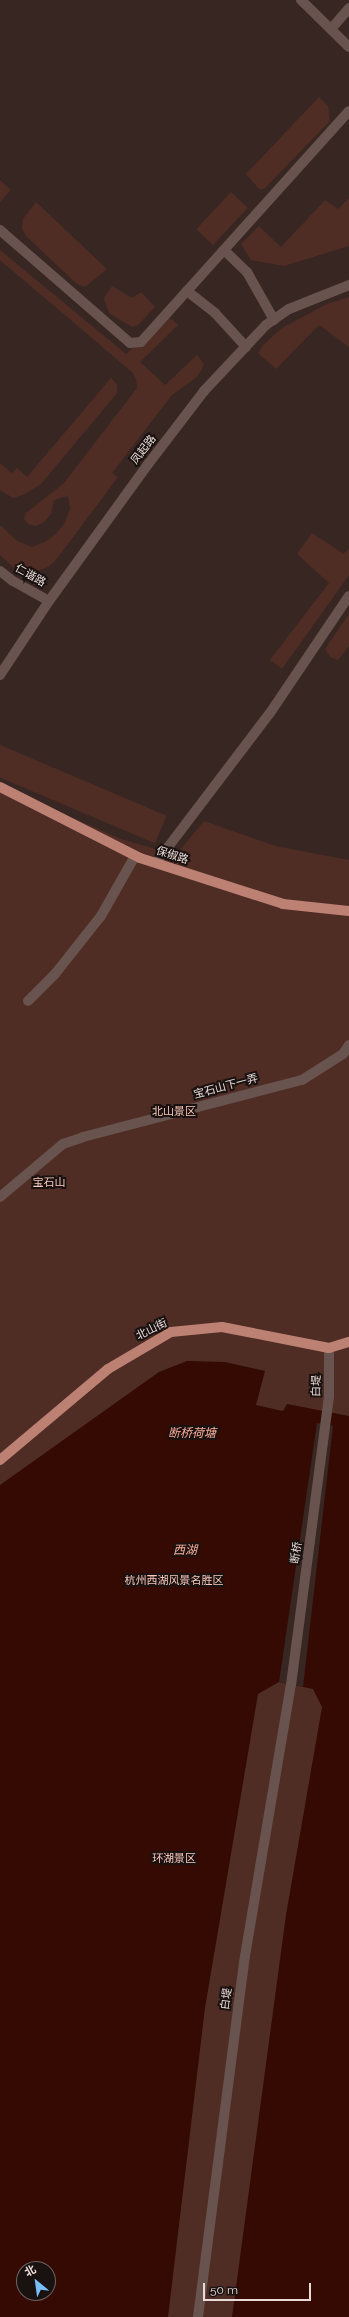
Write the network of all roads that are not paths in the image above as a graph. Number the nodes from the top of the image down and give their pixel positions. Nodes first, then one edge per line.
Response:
1 (301, 0) edge
2 (349, 8) edge
3 (331, 29) junction
4 (349, 47) edge
5 (349, 111) edge
6 (0, 230) edge
7 (224, 250) junction
8 (349, 285) edge
9 (187, 291) junction
10 (274, 320) junction
11 (246, 346) junction
12 (0, 571) edge
13 (349, 596) edge
14 (49, 601) junction
15 (0, 675) edge
16 (0, 788) edge
17 (135, 856) junction
18 (156, 863) junction
19 (349, 911) edge
20 (28, 1000) dead end
21 (349, 1045) edge
22 (0, 1197) edge
23 (349, 1342) edge
24 (329, 1348) junction
25 (326, 1423) joint
26 (0, 1460) edge
27 (291, 1685) joint
28 (198, 2317) edge

1 - 3 street
2 - 3 street
3 - 4 street
5 - 7 street
6 - 9 street
7 - 9 street
7 - 10 street
8 - 10 street, 凤起路
9 - 11 street
10 - 11 street, 凤起路
11 - 14 street, 凤起路
12 - 14 street, 仁谐路
13 - 18 street
14 - 15 street, 凤起路
16 - 17 main road, 保俶路
17 - 18 main road, 保俶路
17 - 20 street
18 - 19 main road, 保俶路
21 - 22 street, 宝石山下一弄
23 - 24 main road, 北山街
24 - 25 street, 白堤
24 - 26 main road, 北山街
25 - 27 street, 断桥
27 - 28 street, 白堤

